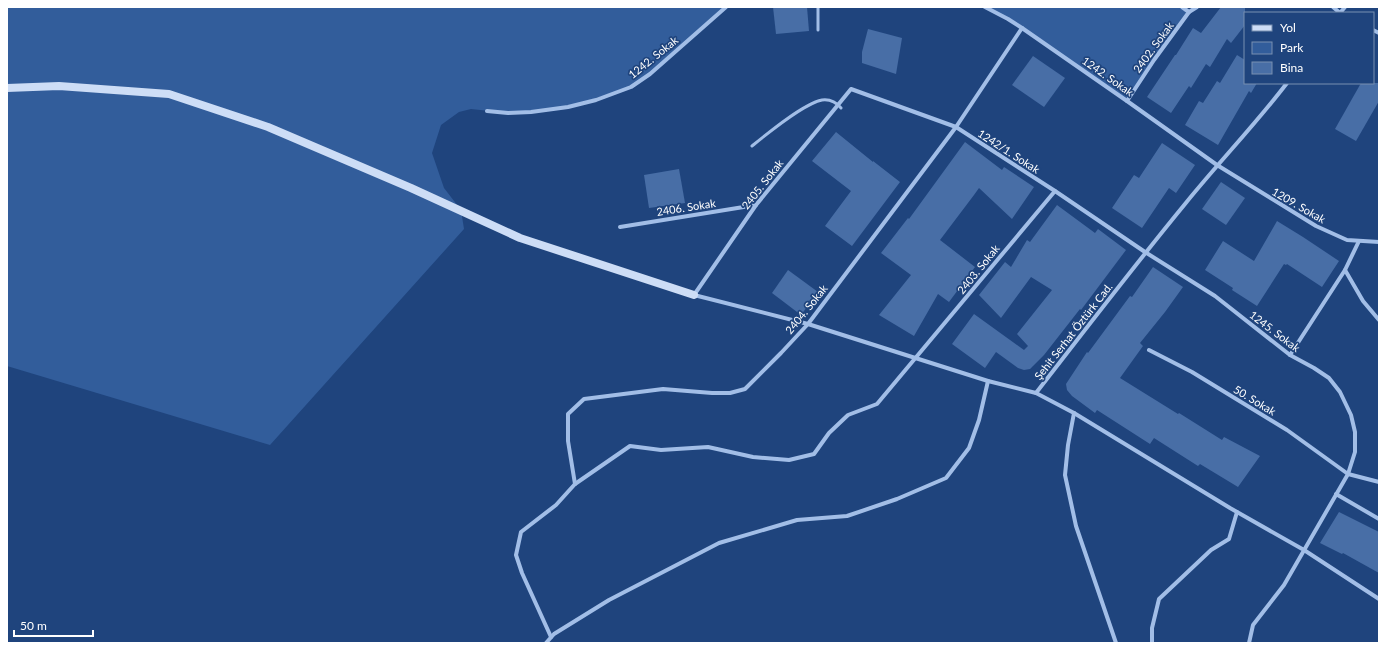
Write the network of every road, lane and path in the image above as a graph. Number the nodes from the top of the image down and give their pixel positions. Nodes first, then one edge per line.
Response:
1 (726, 7) edge
2 (818, 7) edge
3 (985, 7) edge
4 (1182, 7) edge
5 (1197, 7) edge
6 (1189, 12) junction
7 (1022, 28) junction
8 (818, 30) dead end
9 (1286, 84) edge
10 (7, 88) edge
11 (851, 89) joint
12 (1127, 100) junction
13 (841, 108) dead end
14 (486, 111) dead end
15 (956, 127) junction
16 (752, 146) dead end
17 (1217, 165) junction
18 (1055, 191) junction
19 (756, 205) junction
20 (620, 227) dead end
21 (1359, 241) junction
22 (1379, 242) edge
23 (1145, 252) junction
24 (1345, 270) junction
25 (694, 295) junction
26 (1379, 320) edge
27 (808, 324) junction
28 (1149, 350) dead end
29 (1290, 355) junction
30 (916, 359) junction
31 (988, 381) junction
32 (1036, 393) junction
33 (1074, 413) junction
34 (1348, 474) junction
35 (1379, 482) edge
36 (575, 484) junction
37 (1336, 494) junction
38 (1237, 512) junction
39 (1379, 519) edge
40 (1304, 550) junction
41 (1379, 599) edge
42 (551, 637) junction
43 (546, 643) edge
44 (1116, 643) edge
45 (1152, 643) edge
46 (1249, 643) edge

1 - 14 street, 1242. Sokak
2 - 8 lane
3 - 7 street, 1242. Sokak
4 - 6 street
5 - 6 street, 2402. Sokak
6 - 12 street, 2402. Sokak
7 - 12 street, 1242. Sokak
7 - 15 street, 2404. Sokak
9 - 17 street, Şehit Serhat Öztürk Cad.
10 - 25 street
11 - 15 street, 1242/1. Sokak
11 - 19 street, 2405. Sokak
12 - 17 street, 1242. Sokak
13 - 16 lane
15 - 18 street, 1242/1. Sokak
15 - 27 street, 2404. Sokak
17 - 21 street, 1209. Sokak
17 - 23 street, Şehit Serhat Öztürk Cad.
18 - 23 street, 1242/1. Sokak
18 - 30 street, 2403. Sokak
19 - 20 street, 2406. Sokak
19 - 25 street, 2405. Sokak
21 - 22 street, 1209. Sokak
21 - 24 street
23 - 29 street, 1245. Sokak
23 - 32 street, Şehit Serhat Öztürk Cad.
24 - 26 street
24 - 29 street
25 - 27 street
27 - 30 street
27 - 36 street, 2404. Sokak
28 - 34 street, 50. Sokak
29 - 34 street, 1245. Sokak
30 - 31 street
30 - 36 street, 2403. Sokak
31 - 32 street
31 - 42 street
32 - 33 street, Şehit Serhat Öztürk Cad.
33 - 38 street, Şehit Serhat Öztürk Cad.
33 - 44 street
34 - 35 street
34 - 37 street, 1245. Sokak
36 - 42 street, 2403. Sokak
37 - 39 street
37 - 40 street, 1245. Sokak
38 - 40 street, Şehit Serhat Öztürk Cad.
38 - 45 street
40 - 41 street, Şehit Serhat Öztürk Cad.
40 - 46 street, 1245. Sokak
42 - 43 street

